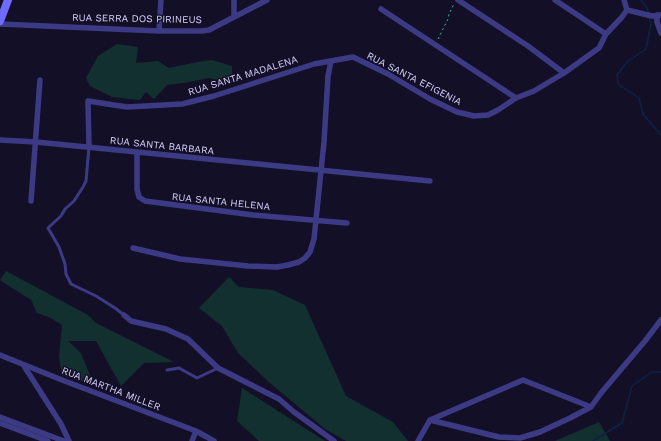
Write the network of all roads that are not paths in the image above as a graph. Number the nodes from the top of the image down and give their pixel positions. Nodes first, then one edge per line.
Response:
1 (8, 0) edge
2 (161, 0) edge
3 (234, 0) edge
4 (266, 0) edge
5 (457, 0) edge
6 (555, 0) edge
7 (624, 0) edge
8 (381, 9) dead end
9 (627, 10) junction
10 (656, 16) edge
11 (234, 17) junction
12 (0, 22) edge
13 (159, 31) junction
14 (661, 33) edge
15 (606, 34) junction
16 (332, 61) junction
17 (564, 73) junction
18 (40, 80) dead end
19 (516, 98) junction
20 (0, 140) edge
21 (36, 142) junction
22 (89, 147) junction
23 (137, 152) junction
24 (322, 170) junction
25 (430, 181) dead end
26 (32, 201) dead end
27 (317, 221) junction
28 (347, 223) dead end
29 (133, 248) dead end
30 (124, 315) joint
31 (661, 320) edge
32 (0, 355) edge
33 (23, 365) junction
34 (218, 368) junction
35 (168, 370) dead end
36 (591, 407) junction
37 (0, 417) edge
38 (430, 420) junction
39 (0, 423) edge
40 (196, 431) junction
41 (48, 441) edge
42 (64, 441) edge
43 (69, 441) edge
44 (192, 441) edge
45 (214, 441) edge
46 (334, 441) edge
47 (418, 441) edge

1 - 12 main road
2 - 13 street
3 - 11 street
4 - 11 street, RUA SERRA DOS PIRINEUS
5 - 17 street
6 - 15 street
7 - 9 street
8 - 19 street
9 - 10 street
9 - 15 street, RUA SANTA EFIGENIA
10 - 14 street
11 - 13 street, RUA SERRA DOS PIRINEUS
12 - 13 street, RUA SERRA DOS PIRINEUS
15 - 17 street, RUA SANTA EFIGENIA
16 - 19 street, RUA SANTA EFIGENIA
16 - 22 street, RUA SANTA MADALENA
16 - 24 street
17 - 19 street, RUA SANTA EFIGENIA
18 - 21 street
20 - 21 street, RUA SANTA BARBARA
21 - 22 street, RUA SANTA BARBARA
21 - 26 street
22 - 23 street, RUA SANTA BARBARA
22 - 30 lane
23 - 24 street, RUA SANTA BARBARA
23 - 27 street, RUA SANTA HELENA
24 - 25 street, RUA SANTA BARBARA
24 - 27 street
27 - 28 street, RUA SANTA HELENA
27 - 29 street
30 - 34 street
31 - 36 street
32 - 33 street, RUA MARTHA MILLER
33 - 40 street, RUA MARTHA MILLER
33 - 43 street
34 - 35 lane
34 - 46 street
36 - 38 street
36 - 38 street
37 - 42 street
38 - 47 street
39 - 41 street
40 - 44 street
40 - 45 street, RUA MARTHA MILLER

